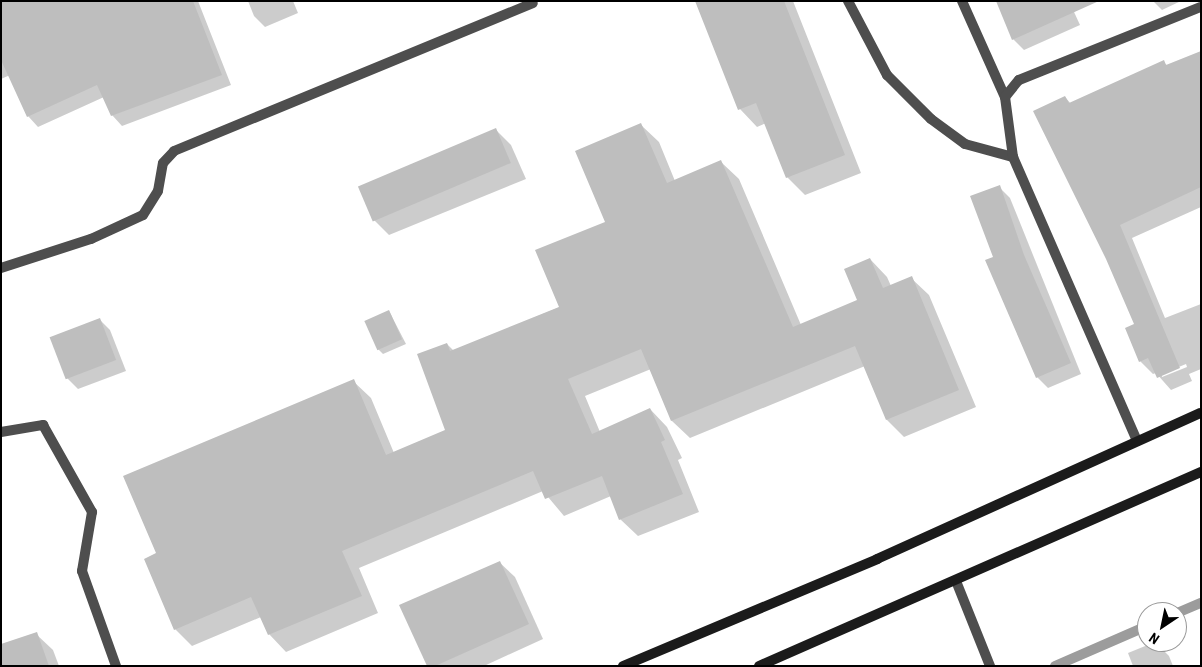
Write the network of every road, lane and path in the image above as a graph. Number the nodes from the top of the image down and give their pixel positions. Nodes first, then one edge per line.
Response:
1 (848, 1) edge
2 (962, 1) edge
3 (533, 3) dead end
4 (1201, 7) edge
5 (1005, 97) junction
6 (1013, 157) junction
7 (1, 268) edge
8 (1201, 413) edge
9 (1, 432) edge
10 (1138, 441) junction
11 (1201, 472) edge
12 (956, 581) junction
13 (116, 666) edge
14 (623, 666) edge
15 (759, 666) edge
16 (990, 666) edge

1 - 6 street
2 - 5 street
3 - 7 street
4 - 5 street
5 - 6 street
6 - 10 street
8 - 10 main road
9 - 13 street
10 - 14 main road
11 - 12 main road
12 - 15 main road
12 - 16 street

